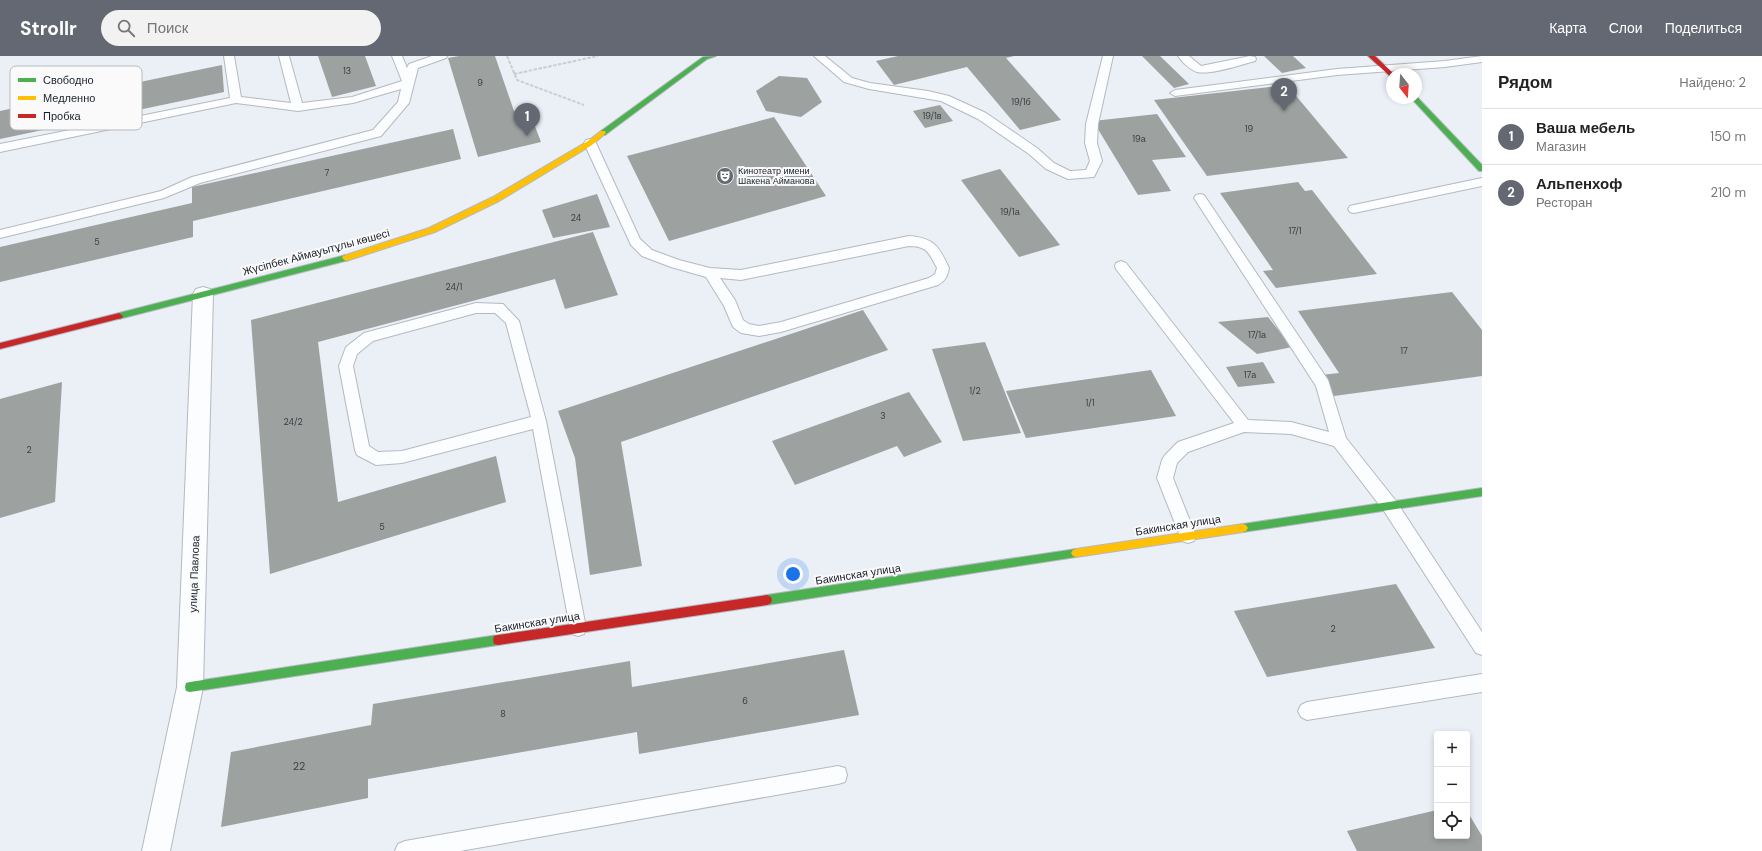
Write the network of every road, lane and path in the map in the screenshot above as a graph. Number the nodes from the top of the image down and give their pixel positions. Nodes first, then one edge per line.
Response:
1 (229, 56) edge
2 (284, 56) edge
3 (397, 56) edge
4 (442, 56) edge
5 (507, 56) edge
6 (598, 56) edge
7 (819, 56) edge
8 (1108, 56) edge
9 (1184, 56) edge
10 (1371, 56) edge
11 (707, 57) edge
12 (1251, 59) dead end
13 (1482, 59) edge
14 (1416, 68) edge
15 (1386, 70) edge
16 (1386, 72) edge
17 (514, 74) junction
18 (408, 83) junction
19 (1175, 93) dead end
20 (236, 100) junction
21 (1420, 104) edge
22 (584, 105) dead end
23 (298, 107) junction
24 (142, 119) edge
25 (88, 130) edge
26 (590, 143) junction
27 (0, 148) edge
28 (1482, 169) edge
29 (1482, 182) edge
30 (1200, 198) dead end
31 (1354, 209) dead end
32 (0, 234) edge
33 (1121, 266) dead end
34 (710, 273) junction
35 (203, 294) junction
36 (0, 346) edge
37 (539, 421) junction
38 (1244, 426) junction
39 (1339, 441) junction
40 (1482, 492) edge
41 (1390, 506) junction
42 (1188, 536) junction
43 (578, 628) junction
44 (1482, 647) edge
45 (1482, 683) edge
46 (190, 687) junction
47 (1307, 711) dead end
48 (838, 775) dead end
49 (156, 851) edge
50 (405, 851) edge

1 - 20 lane
2 - 23 lane
3 - 18 lane
4 - 18 lane
5 - 17 path
6 - 17 path
7 - 8 lane
9 - 12 lane
10 - 15 street
11 - 26 street, Жүсіпбек Аймауытұлы көшесі
13 - 14 lane
16 - 19 lane
17 - 22 path
18 - 23 lane
18 - 32 lane
20 - 23 lane
20 - 24 lane
21 - 28 street
25 - 27 lane
26 - 34 lane
26 - 35 street, Жүсіпбек Аймауытұлы көшесі
29 - 31 lane
30 - 39 lane
33 - 38 lane
34 - 34 lane
35 - 36 street, Жүсіпбек Аймауытұлы көшесі
35 - 46 street, улица Павлова
37 - 37 lane
37 - 43 lane
38 - 39 lane
38 - 42 lane
39 - 41 lane
40 - 41 street, Бакинская улица
41 - 42 street, Бакинская улица
41 - 44 lane
42 - 43 street, Бакинская улица
43 - 46 street, Бакинская улица
45 - 47 lane
46 - 49 street, улица Павлова
48 - 50 lane

